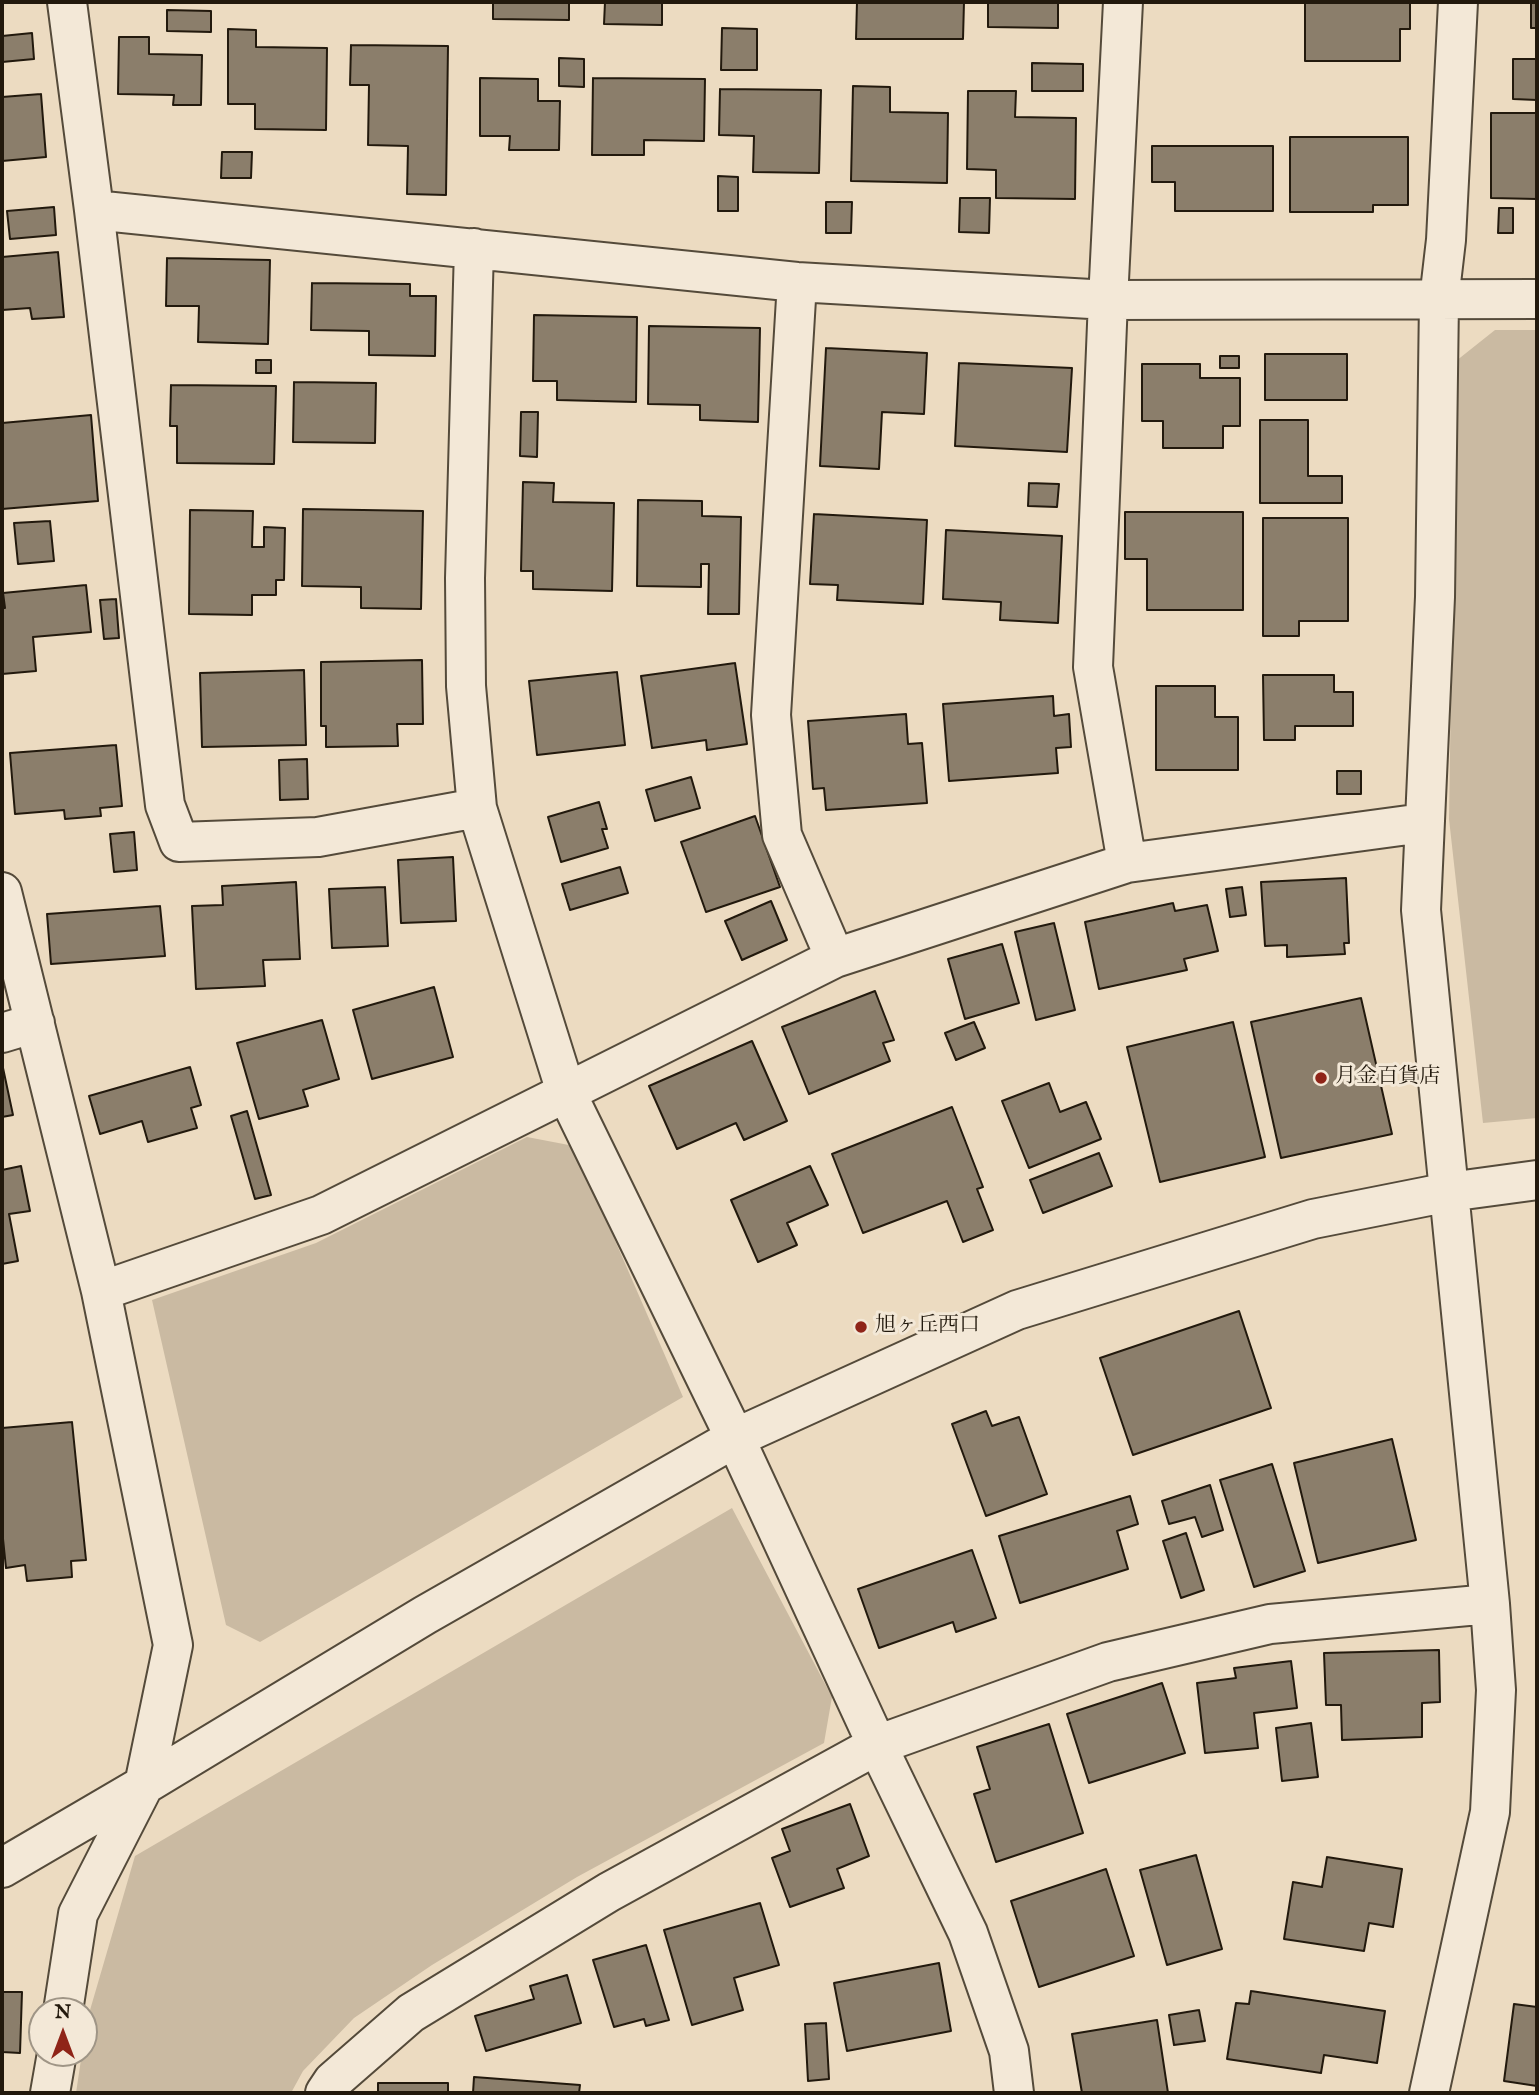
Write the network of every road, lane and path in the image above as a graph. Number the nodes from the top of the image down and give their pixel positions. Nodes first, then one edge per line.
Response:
1 (66, 2) edge
2 (1124, 2) edge
3 (1458, 2) edge
4 (94, 210) junction
5 (474, 248) junction
6 (797, 282) junction
7 (1537, 299) edge
8 (1108, 300) junction
9 (1439, 300) junction
10 (477, 808) junction
11 (1423, 823) junction
12 (1127, 863) junction
13 (2, 892) edge
14 (835, 958) junction
15 (18, 1028) edge
16 (566, 1092) junction
17 (1537, 1180) edge
18 (1449, 1192) junction
19 (102, 1290) junction
20 (735, 1438) junction
21 (1490, 1604) junction
22 (877, 1745) junction
23 (144, 1785) junction
24 (2, 1868) edge
25 (65, 1997) edge
26 (55, 2067) edge
27 (50, 2093) edge
28 (325, 2093) edge
29 (1014, 2093) edge
30 (1429, 2093) edge

1 - 4 street
2 - 8 street
3 - 9 street
4 - 5 street
4 - 10 street
5 - 6 street
5 - 10 street
6 - 8 street
6 - 14 street
7 - 9 street
8 - 9 street
8 - 12 street
9 - 11 street
10 - 16 street
11 - 12 street
11 - 18 street
12 - 14 street
13 - 15 street
14 - 16 street
15 - 19 street
16 - 19 street
16 - 20 street
17 - 18 street
18 - 20 street
18 - 21 street
19 - 23 street
20 - 22 street
20 - 23 street
21 - 22 street
21 - 30 street
22 - 28 street
22 - 29 street
23 - 24 street
23 - 25 street
26 - 27 street

